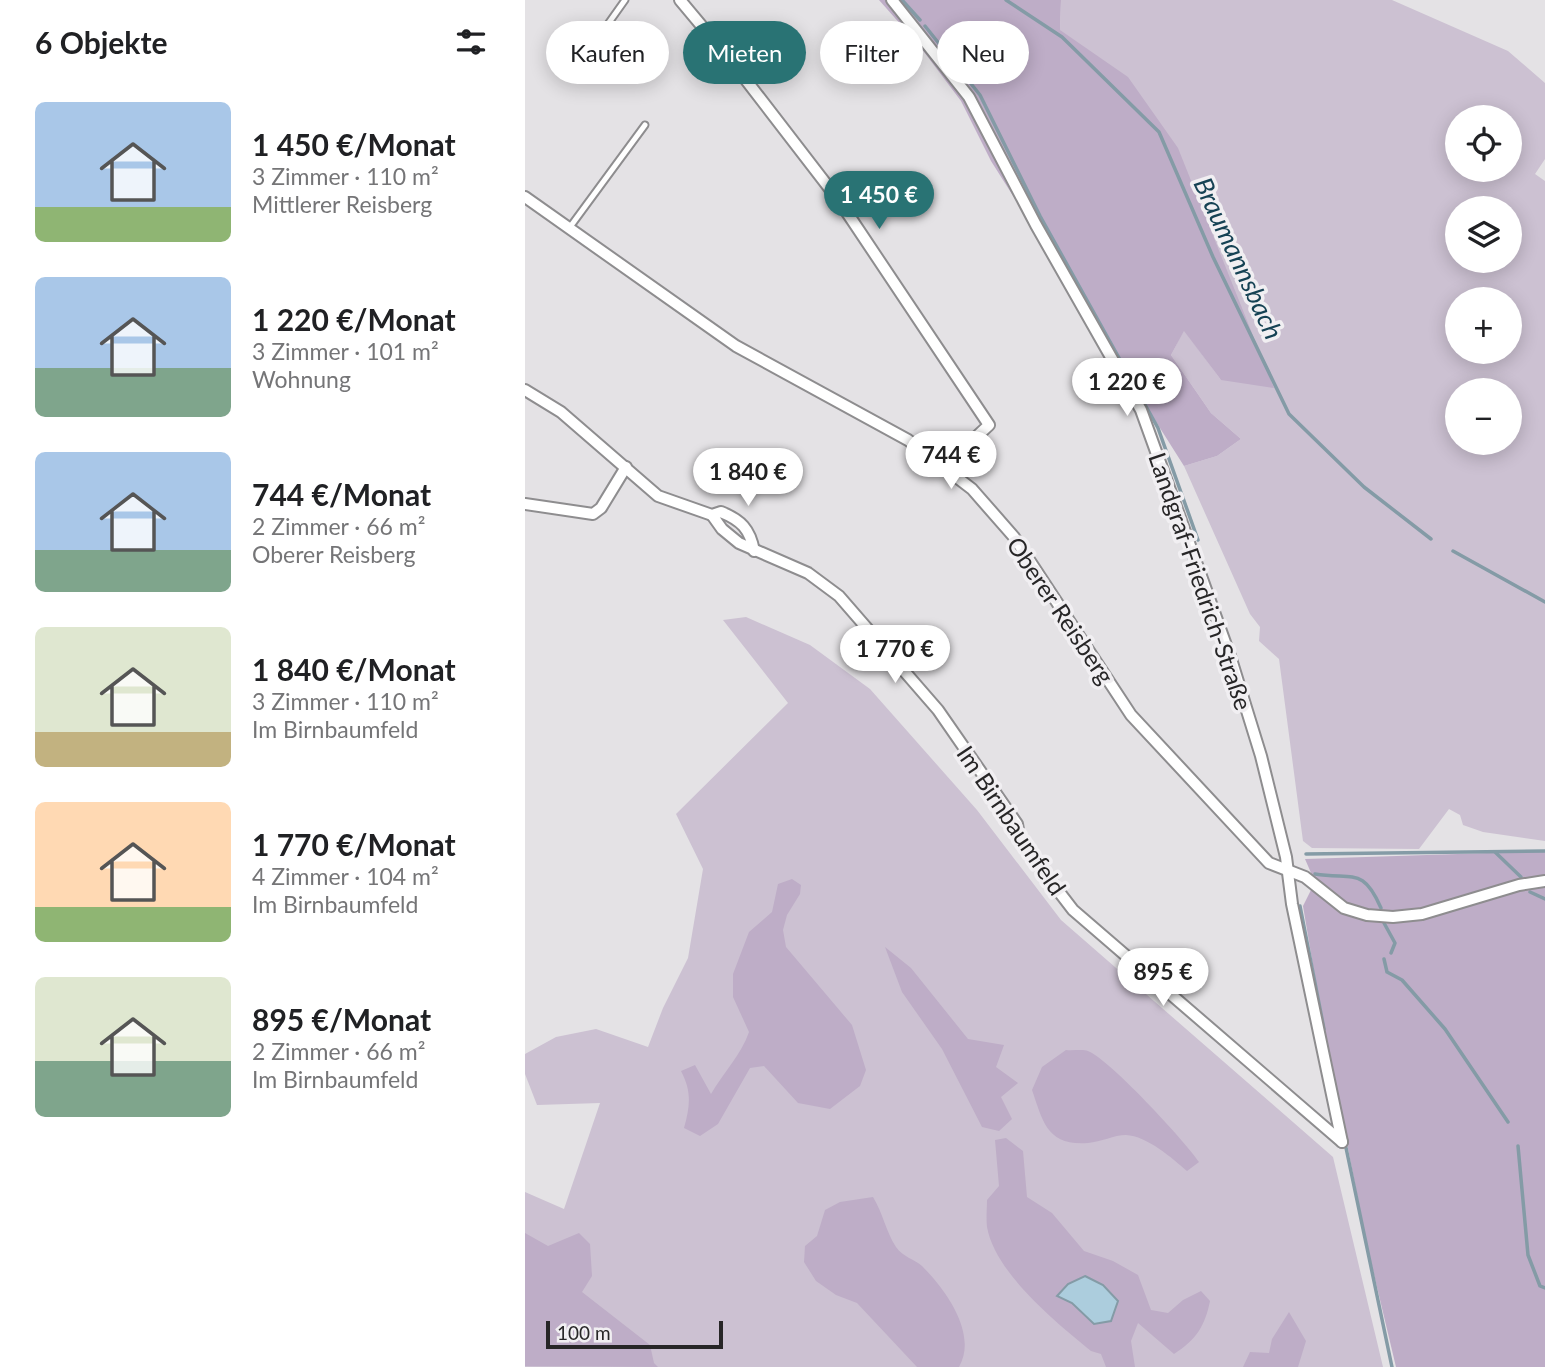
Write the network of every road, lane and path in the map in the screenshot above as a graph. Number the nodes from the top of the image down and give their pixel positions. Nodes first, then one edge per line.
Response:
1 (625, 0) edge
2 (680, 0) edge
3 (891, 0) edge
4 (610, 21) edge
5 (645, 125) dead end
6 (525, 197) edge
7 (568, 229) junction
8 (525, 390) edge
9 (945, 466) junction
10 (626, 467) junction
11 (525, 504) edge
12 (712, 515) junction
13 (754, 551) junction
14 (1288, 871) junction
15 (1545, 881) edge
16 (1342, 1142) joint

1 - 4 lane
2 - 9 street
3 - 14 street, Landgraf-Friedrich-Straße
5 - 7 lane
6 - 7 street, Oberer Reisberg
7 - 9 street, Oberer Reisberg
8 - 10 street, Im Birnbaumfeld
9 - 14 street, Oberer Reisberg
10 - 11 street
10 - 12 street, Im Birnbaumfeld
12 - 13 street, Im Birnbaumfeld
12 - 13 street, Im Birnbaumfeld
13 - 16 street, Im Birnbaumfeld
14 - 15 street, Oberer Reisberg
14 - 16 street, Landgraf-Friedrich-Straße

